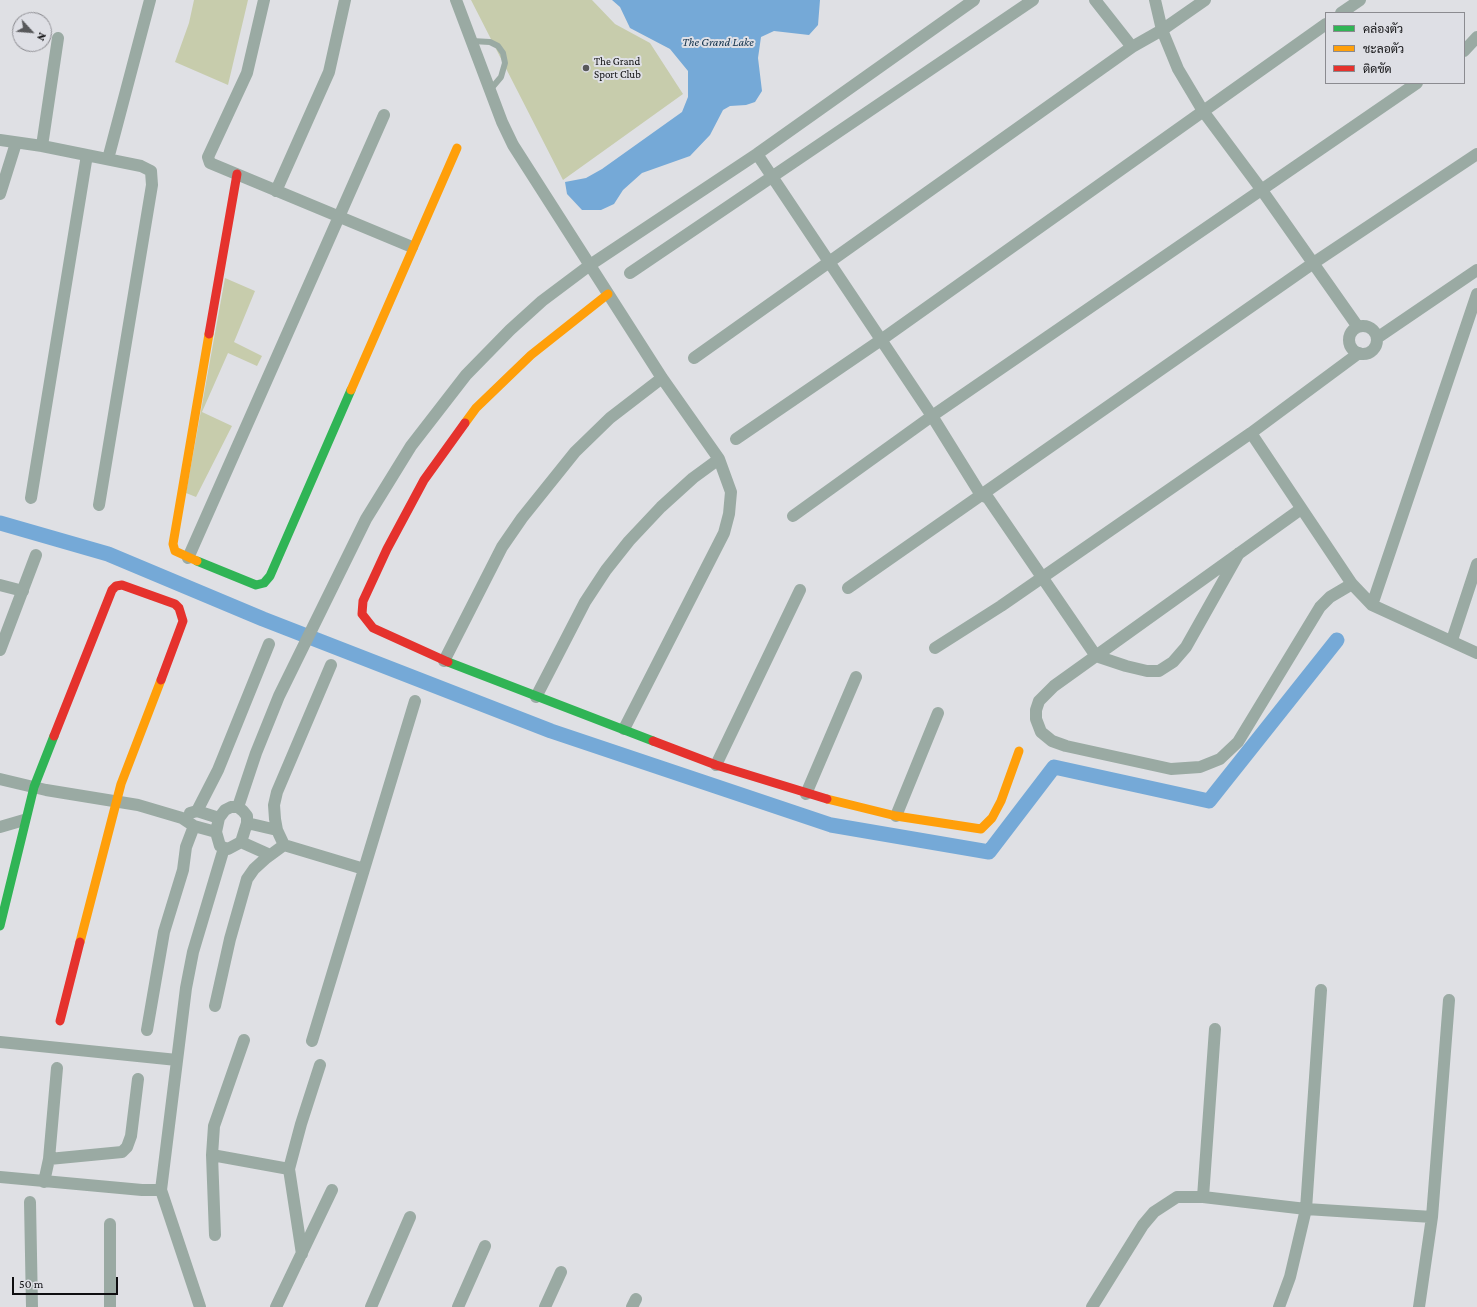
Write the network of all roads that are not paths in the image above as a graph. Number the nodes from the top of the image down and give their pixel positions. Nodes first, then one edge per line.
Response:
1 (150, 0) edge
2 (264, 0) edge
3 (345, 0) edge
4 (456, 0) edge
5 (974, 0) edge
6 (1033, 0) edge
7 (1094, 0) edge
8 (1155, 0) edge
9 (1205, 0) edge
10 (1360, 0) edge
11 (1342, 12) edge
12 (1325, 25) edge
13 (1162, 30) junction
14 (1477, 37) edge
15 (58, 38) dead end
16 (471, 41) junction
17 (1132, 47) junction
18 (1465, 50) edge
19 (1416, 84) edge
20 (490, 90) junction
21 (1203, 111) junction
22 (384, 115) dead end
23 (0, 140) edge
24 (16, 142) junction
25 (42, 146) junction
26 (457, 148) dead end
27 (757, 154) junction
28 (1477, 154) edge
29 (86, 155) junction
30 (108, 159) junction
31 (237, 174) junction
32 (772, 179) junction
33 (1261, 189) junction
34 (276, 191) junction
35 (0, 194) edge
36 (339, 216) junction
37 (412, 247) junction
38 (829, 263) junction
39 (1312, 264) junction
40 (590, 265) junction
41 (1477, 270) edge
42 (630, 273) dead end
43 (608, 294) junction
44 (1477, 294) edge
45 (1358, 327) junction
46 (1377, 338) junction
47 (881, 340) junction
48 (1359, 353) junction
49 (694, 358) dead end
50 (662, 378) junction
51 (932, 416) junction
52 (1251, 433) junction
53 (736, 439) dead end
54 (719, 459) junction
55 (981, 495) junction
56 (31, 498) dead end
57 (99, 505) dead end
58 (1301, 509) junction
59 (793, 516) dead end
60 (1239, 553) junction
61 (36, 555) dead end
62 (188, 558) junction
63 (1477, 564) edge
64 (1042, 577) junction
65 (0, 584) edge
66 (1352, 584) junction
67 (848, 588) dead end
68 (800, 590) dead end
69 (23, 591) junction
70 (1372, 605) junction
71 (1452, 640) junction
72 (269, 644) dead end
73 (935, 648) dead end
74 (0, 650) edge
75 (1477, 653) edge
76 (1096, 656) junction
77 (444, 661) junction
78 (331, 665) dead end
79 (856, 677) dead end
80 (536, 697) junction
81 (415, 701) dead end
82 (938, 713) dead end
83 (624, 729) junction
84 (1020, 751) dead end
85 (716, 765) junction
86 (0, 779) edge
87 (34, 787) junction
88 (806, 794) junction
89 (117, 801) junction
90 (238, 807) junction
91 (197, 812) junction
92 (896, 816) junction
93 (182, 818) junction
94 (219, 818) junction
95 (24, 820) junction
96 (247, 823) junction
97 (194, 826) junction
98 (0, 827) edge
99 (277, 830) junction
100 (216, 832) junction
101 (241, 842) junction
102 (284, 845) junction
103 (224, 848) junction
104 (270, 854) junction
105 (364, 869) junction
106 (0, 926) edge
107 (1321, 990) dead end
108 (1449, 1000) dead end
109 (215, 1006) dead end
110 (60, 1021) dead end
111 (1215, 1029) dead end
112 (147, 1030) dead end
113 (244, 1040) dead end
114 (312, 1041) dead end
115 (0, 1042) edge
116 (177, 1060) junction
117 (320, 1065) dead end
118 (57, 1068) dead end
119 (138, 1079) dead end
120 (212, 1155) junction
121 (49, 1159) junction
122 (289, 1169) junction
123 (0, 1177) edge
124 (44, 1182) junction
125 (161, 1190) junction
126 (332, 1190) dead end
127 (1203, 1197) junction
128 (30, 1202) dead end
129 (1306, 1209) junction
130 (410, 1217) dead end
131 (1432, 1217) junction
132 (110, 1224) dead end
133 (215, 1235) dead end
134 (485, 1246) dead end
135 (302, 1254) junction
136 (560, 1272) dead end
137 (32, 1307) edge
138 (110, 1307) edge
139 (200, 1307) edge
140 (276, 1307) edge
141 (371, 1307) edge
142 (458, 1307) edge
143 (545, 1307) edge
144 (1092, 1307) edge
145 (1279, 1307) edge
146 (1420, 1307) edge

1 - 30 street
2 - 31 street
3 - 34 street
4 - 16 street
5 - 27 street
6 - 32 street
7 - 17 street
8 - 13 street
9 - 13 street
10 - 11 street
12 - 21 street
13 - 17 street
13 - 21 street
14 - 18 street
15 - 25 street
16 - 20 street
16 - 20 lane
17 - 38 street
19 - 33 street
20 - 40 street
21 - 33 street
21 - 47 street
22 - 36 street
23 - 24 street
24 - 25 street
24 - 35 street
25 - 29 street
26 - 37 street
27 - 32 street
27 - 40 street
28 - 39 street
29 - 30 street
29 - 56 street
30 - 57 street
31 - 34 street
31 - 62 street
32 - 38 street
32 - 42 street
33 - 39 street
33 - 51 street
34 - 36 street
36 - 37 street
36 - 62 street
37 - 62 street
38 - 47 street
38 - 49 street
39 - 45 street
39 - 55 street
40 - 43 street
40 - 90 street
41 - 46 street
43 - 50 street
43 - 77 street
44 - 70 street
45 - 46 street
45 - 48 street
46 - 48 street
47 - 51 street
47 - 53 street
48 - 52 street
50 - 54 street
50 - 77 street
51 - 55 street
51 - 59 street
52 - 58 street
52 - 64 street
54 - 80 street
54 - 83 street
55 - 64 street
55 - 67 street
58 - 60 street
58 - 66 street
60 - 76 street
60 - 76 street
61 - 69 street
63 - 71 street
64 - 73 street
64 - 76 street
65 - 69 street
66 - 70 street
66 - 76 street
68 - 85 street
69 - 74 street
70 - 71 street
71 - 75 street
72 - 91 street
77 - 80 street
78 - 99 street
79 - 88 street
80 - 83 street
81 - 105 street
82 - 92 street
83 - 85 street
84 - 92 street
85 - 88 street
86 - 87 street
87 - 89 street
87 - 89 street
87 - 95 street
88 - 92 street
89 - 93 street
89 - 110 street
90 - 94 street
90 - 96 street
91 - 93 street
91 - 94 street
93 - 97 street
94 - 100 street
95 - 98 street
95 - 106 street
96 - 99 street
96 - 101 street
97 - 100 street
97 - 112 street
99 - 102 street
100 - 103 street
101 - 103 street
101 - 104 street
102 - 104 street
102 - 105 street
103 - 116 street
104 - 109 street
105 - 114 street
107 - 129 street
108 - 131 street
111 - 127 street
113 - 120 street
115 - 116 street
116 - 125 street
117 - 122 street
118 - 121 street
119 - 121 street
120 - 122 street
120 - 133 street
121 - 124 street
122 - 135 street
123 - 124 street
124 - 125 street
125 - 139 street
126 - 135 street
127 - 129 street
127 - 144 street
128 - 137 street
129 - 131 street
129 - 145 street
130 - 141 street
131 - 146 street
132 - 138 street
134 - 142 street
135 - 140 street
136 - 143 street

